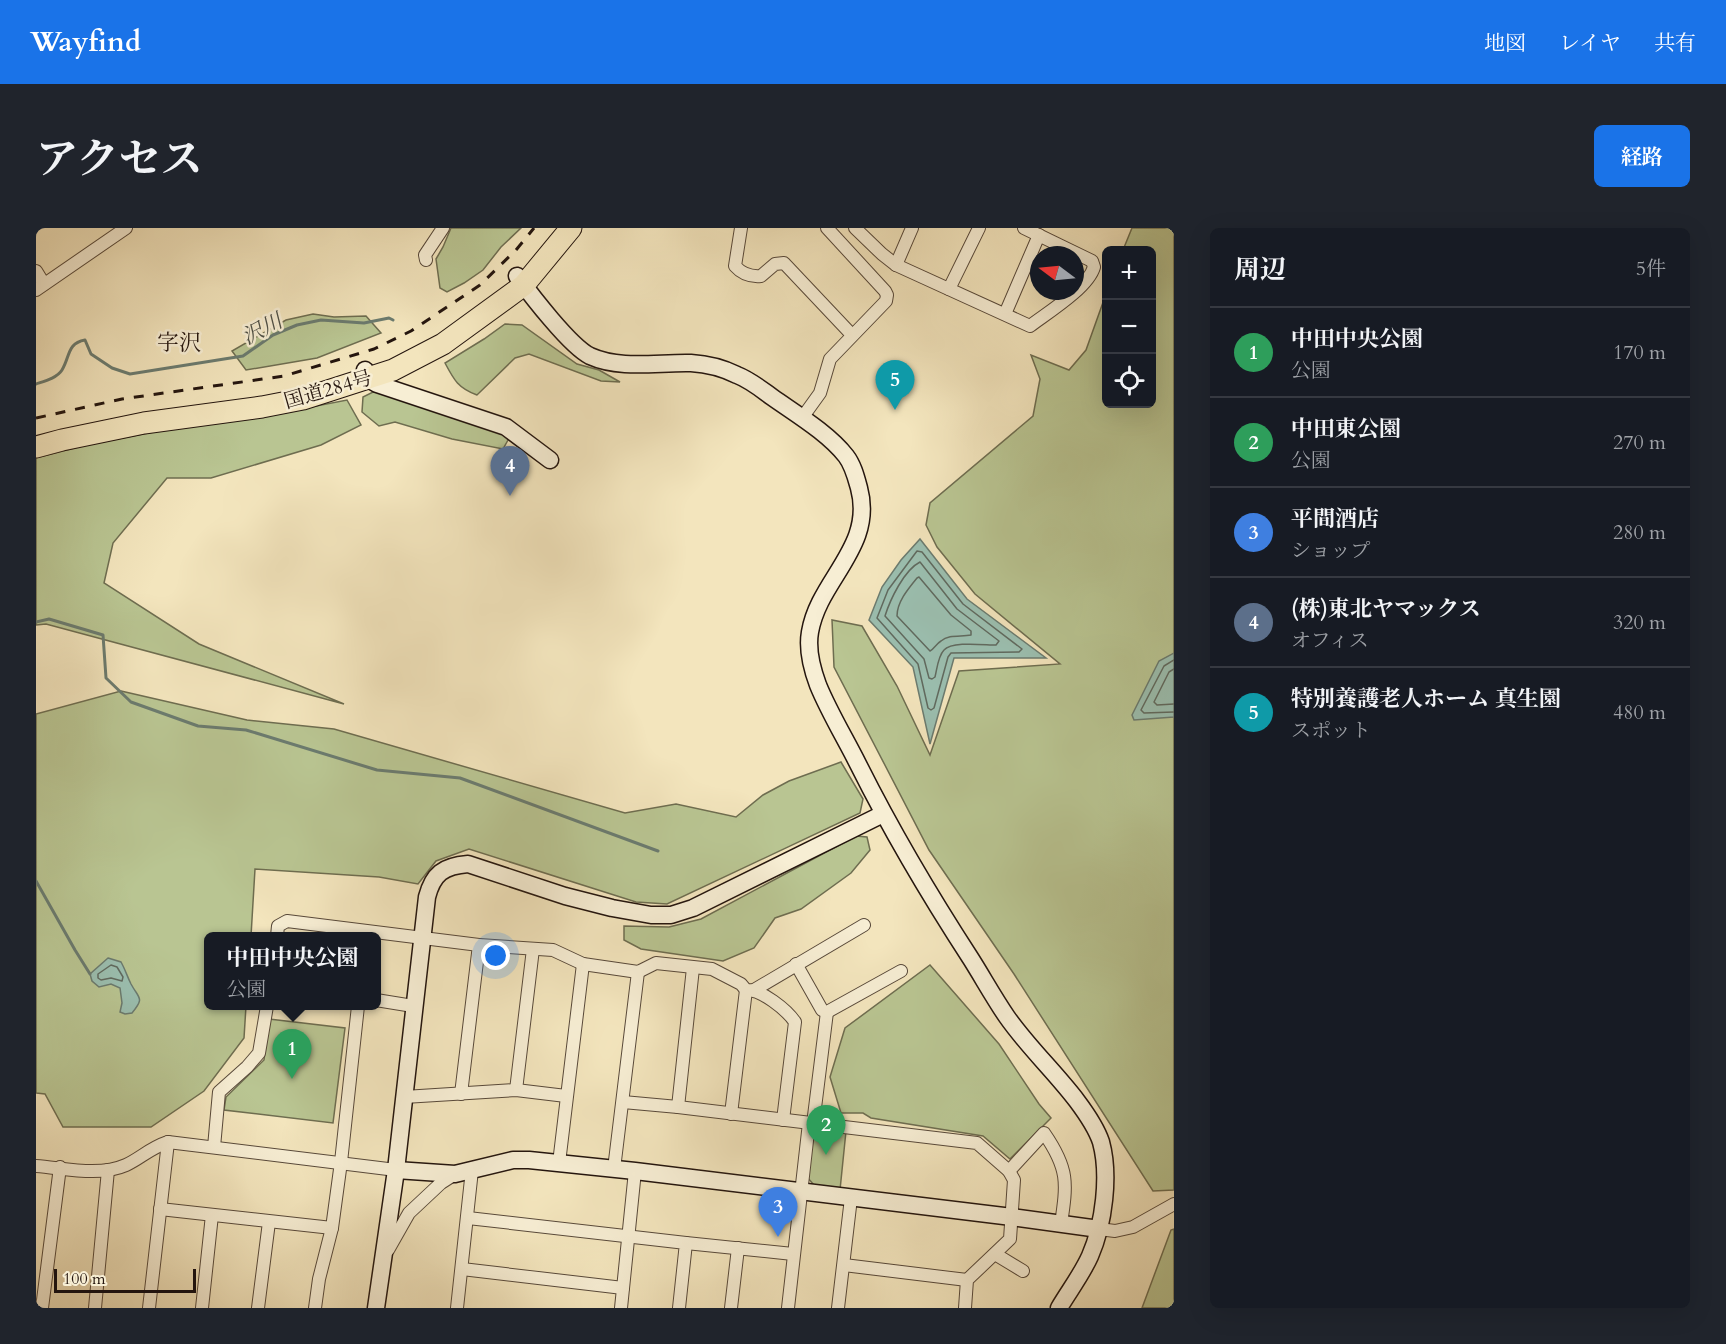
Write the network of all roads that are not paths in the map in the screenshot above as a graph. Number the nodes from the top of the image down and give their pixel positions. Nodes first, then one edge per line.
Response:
1 (126, 228) edge
2 (442, 228) edge
3 (557, 228) edge
4 (571, 228) edge
5 (741, 228) edge
6 (827, 228) edge
7 (855, 228) edge
8 (912, 228) edge
9 (979, 228) edge
10 (1024, 228) edge
11 (1039, 235) junction
12 (426, 260) dead end
13 (896, 265) junction
14 (36, 271) edge
15 (520, 280) junction
16 (40, 287) edge
17 (949, 290) junction
18 (1005, 314) junction
19 (852, 335) junction
20 (367, 374) junction
21 (802, 418) junction
22 (36, 438) edge
23 (36, 447) edge
24 (550, 460) dead end
25 (883, 814) junction
26 (864, 925) dead end
27 (277, 932) edge
28 (374, 932) edge
29 (381, 933) edge
30 (422, 938) junction
31 (479, 945) junction
32 (533, 949) junction
33 (583, 964) junction
34 (796, 964) junction
35 (693, 968) junction
36 (901, 971) dead end
37 (638, 972) junction
38 (750, 990) junction
39 (381, 1001) edge
40 (414, 1006) junction
41 (266, 1010) edge
42 (357, 1010) edge
43 (827, 1012) junction
44 (516, 1090) junction
45 (461, 1094) junction
46 (404, 1096) junction
47 (566, 1096) junction
48 (623, 1102) junction
49 (678, 1107) junction
50 (731, 1114) junction
51 (783, 1120) junction
52 (811, 1123) junction
53 (168, 1142) junction
54 (214, 1147) junction
55 (341, 1162) junction
56 (559, 1163) junction
57 (36, 1166) edge
58 (60, 1167) junction
59 (614, 1169) junction
60 (108, 1170) junction
61 (396, 1170) junction
62 (635, 1171) junction
63 (1009, 1171) junction
64 (464, 1172) junction
65 (800, 1192) junction
66 (851, 1198) junction
67 (1174, 1204) edge
68 (160, 1209) junction
69 (212, 1215) junction
70 (1012, 1217) junction
71 (468, 1218) junction
72 (269, 1222) junction
73 (1061, 1224) junction
74 (332, 1228) junction
75 (1099, 1229) junction
76 (629, 1236) junction
77 (686, 1243) junction
78 (42, 1247) edge
79 (738, 1248) junction
80 (794, 1254) junction
81 (995, 1254) junction
82 (383, 1262) junction
83 (844, 1265) junction
84 (462, 1269) junction
85 (1023, 1271) dead end
86 (968, 1280) junction
87 (623, 1288) junction
88 (42, 1308) edge
89 (95, 1308) edge
90 (148, 1308) edge
91 (202, 1308) edge
92 (258, 1308) edge
93 (315, 1308) edge
94 (376, 1308) edge
95 (457, 1308) edge
96 (621, 1308) edge
97 (678, 1308) edge
98 (731, 1308) edge
99 (788, 1308) edge
100 (838, 1308) edge
101 (965, 1308) edge
102 (1059, 1308) edge

1 - 16 street
2 - 12 street
3 - 15 highway, 国道284号
4 - 15 highway, 国道284号
5 - 19 street
6 - 19 street
7 - 13 street
8 - 13 street
9 - 17 street
10 - 11 street
11 - 18 street
11 - 18 street
13 - 17 street
14 - 16 street
15 - 20 highway, 国道284号
15 - 21 street
17 - 18 street
19 - 21 street
20 - 22 highway, 国道284号
20 - 23 highway, 国道284号
20 - 24 street
21 - 25 street
25 - 30 street
25 - 75 street
26 - 34 street
27 - 28 street
29 - 30 street
30 - 31 street
30 - 40 street
31 - 32 street
31 - 45 street
32 - 33 street
32 - 44 street
33 - 37 street
33 - 47 street
34 - 38 street
34 - 43 street
35 - 37 street
35 - 38 street
35 - 49 street
36 - 43 street
37 - 48 street
38 - 50 street
38 - 51 street
39 - 40 street
40 - 46 street
41 - 54 street
42 - 55 street
43 - 52 street
44 - 45 street
44 - 47 street
45 - 46 street
46 - 61 street
47 - 56 street
48 - 49 street
48 - 59 street
49 - 50 street
50 - 51 street
51 - 52 street
52 - 63 street
52 - 65 street
53 - 54 street
53 - 60 street
53 - 68 street
54 - 55 street
55 - 61 street
55 - 74 street
56 - 59 street
56 - 64 street
57 - 58 street
58 - 60 street
58 - 78 street
59 - 62 street
60 - 89 street
61 - 64 street
61 - 82 street
62 - 65 street
62 - 76 street
63 - 70 street
63 - 73 street
64 - 71 street
64 - 82 street
65 - 66 street
65 - 80 street
66 - 70 street
66 - 83 street
67 - 75 street
68 - 69 street
68 - 90 street
69 - 72 street
69 - 91 street
70 - 73 street
70 - 81 street
71 - 76 street
71 - 84 street
72 - 74 street
72 - 92 street
73 - 75 street
74 - 93 street
75 - 102 street
76 - 77 street
76 - 87 street
77 - 79 street
77 - 97 street
78 - 88 street
79 - 80 street
79 - 98 street
80 - 99 street
81 - 85 street
81 - 86 street
82 - 94 street
83 - 86 street
83 - 100 street
84 - 87 street
84 - 95 street
86 - 101 street
87 - 96 street

